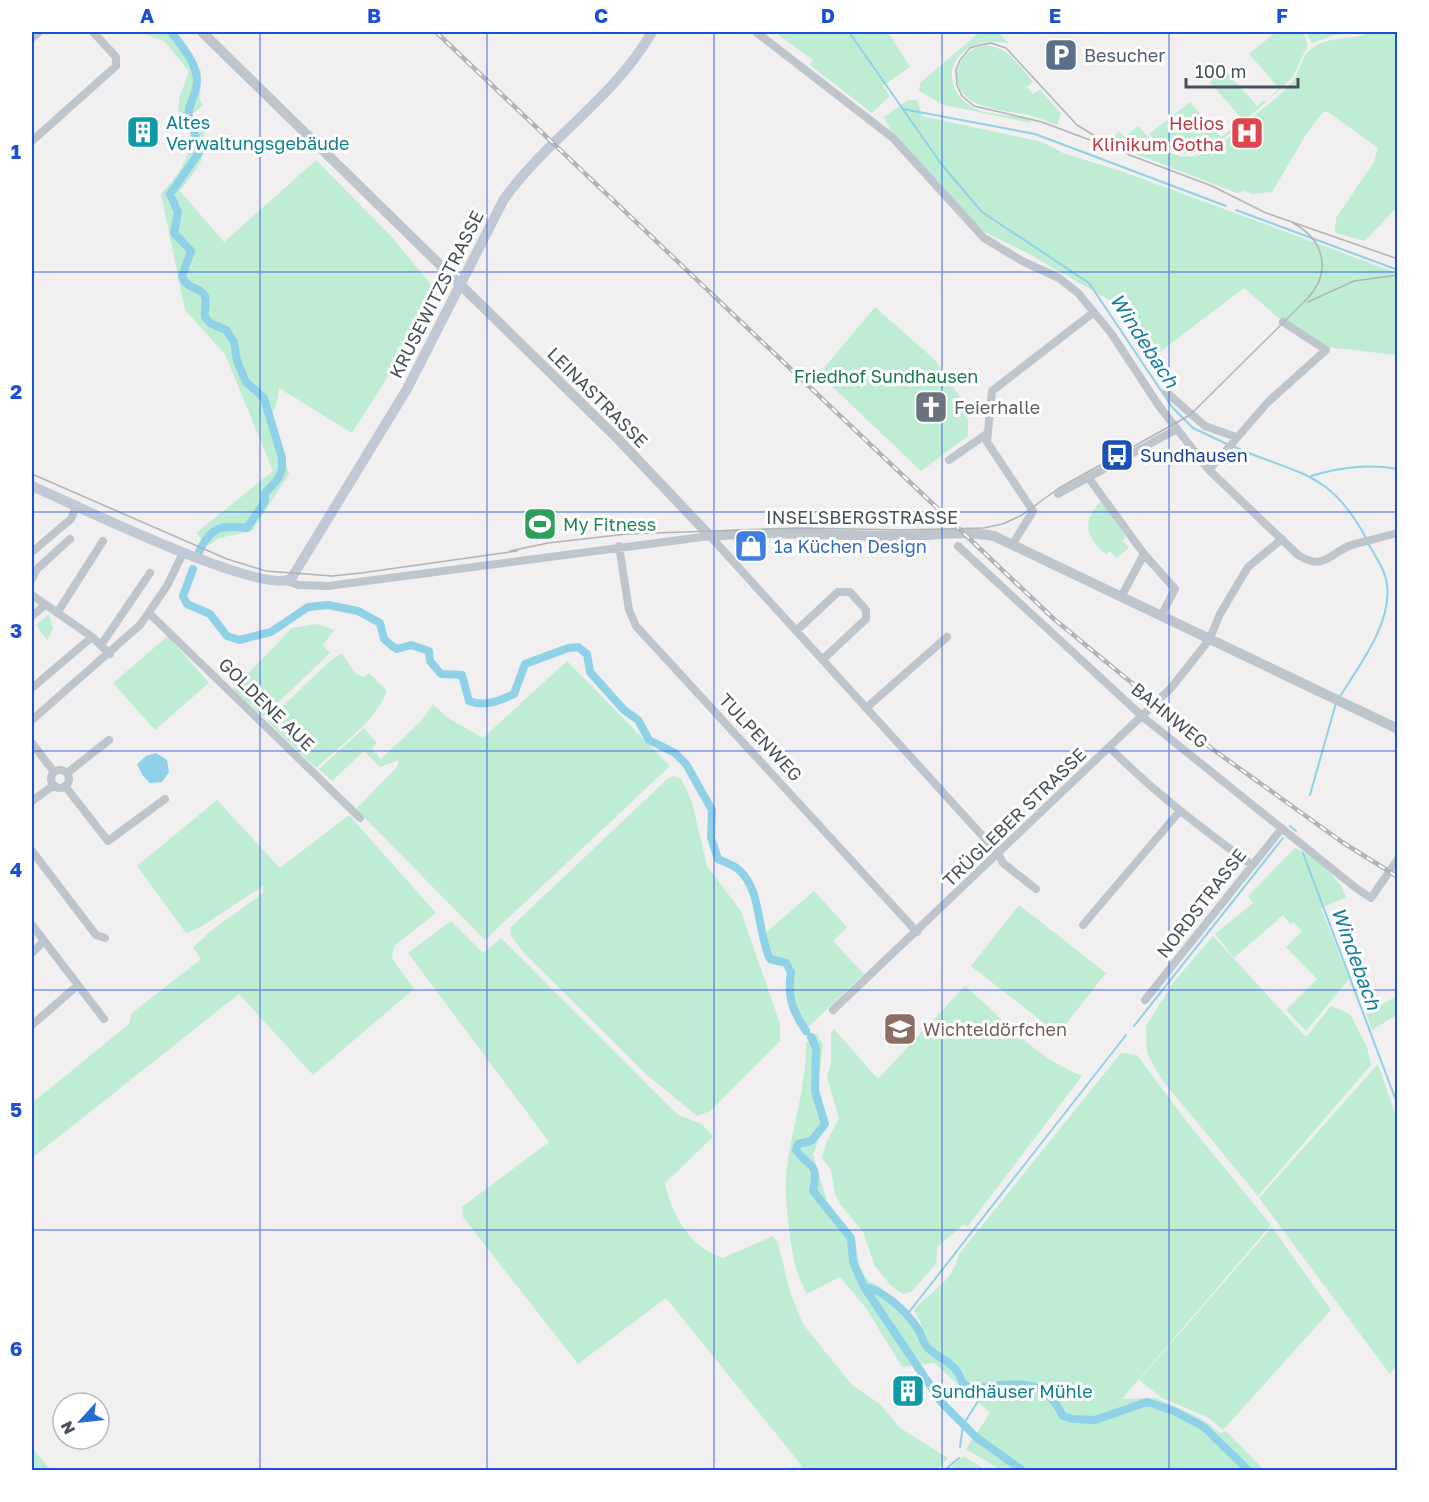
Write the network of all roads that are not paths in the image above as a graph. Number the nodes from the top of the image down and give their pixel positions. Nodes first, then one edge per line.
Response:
1 (39, 32) edge
2 (93, 32) edge
3 (202, 32) edge
4 (652, 32) edge
5 (756, 32) edge
6 (32, 38) edge
7 (32, 141) edge
8 (459, 285) junction
9 (1094, 312) junction
10 (1283, 322) dead end
11 (1166, 392) dead end
12 (1177, 429) junction
13 (988, 433) junction
14 (1231, 442) junction
15 (949, 460) dead end
16 (1209, 470) junction
17 (1088, 477) junction
18 (32, 486) edge
19 (1058, 494) dead end
20 (77, 505) junction
21 (1398, 533) edge
22 (710, 536) junction
23 (70, 539) dead end
24 (1282, 539) junction
25 (103, 541) dead end
26 (1012, 545) junction
27 (619, 546) junction
28 (958, 546) dead end
29 (32, 552) edge
30 (183, 553) junction
31 (1144, 554) junction
32 (150, 573) dead end
33 (32, 579) edge
34 (287, 581) junction
35 (32, 596) edge
36 (1121, 597) junction
37 (45, 605) junction
38 (57, 613) junction
39 (150, 614) junction
40 (32, 616) edge
41 (1161, 616) junction
42 (795, 631) junction
43 (92, 637) junction
44 (947, 637) dead end
45 (1209, 640) junction
46 (101, 645) junction
47 (110, 654) junction
48 (822, 660) junction
49 (32, 688) edge
50 (866, 708) junction
51 (1143, 717) junction
52 (32, 720) edge
53 (1398, 729) edge
54 (109, 740) dead end
55 (32, 743) edge
56 (1110, 748) junction
57 (54, 772) junction
58 (67, 773) junction
59 (54, 785) junction
60 (65, 786) junction
61 (165, 799) dead end
62 (32, 801) edge
63 (1179, 812) junction
64 (360, 818) dead end
65 (1282, 828) junction
66 (32, 851) edge
67 (998, 854) junction
68 (1398, 859) edge
69 (1252, 865) junction
70 (1036, 889) dead end
71 (32, 925) edge
72 (1083, 925) dead end
73 (917, 932) junction
74 (105, 938) dead end
75 (44, 941) junction
76 (32, 952) edge
77 (78, 985) junction
78 (1145, 1000) dead end
79 (833, 1010) dead end
80 (105, 1019) dead end
81 (32, 1025) edge

1 - 6 street
2 - 7 street
3 - 8 street, LEINASTRASSE
4 - 8 main road, KRUSEWITZSTRASSE
5 - 9 street
8 - 22 street, LEINASTRASSE
8 - 34 main road, KRUSEWITZSTRASSE
9 - 12 street
9 - 13 street
10 - 14 street
11 - 14 street
12 - 16 street
12 - 17 street
13 - 15 street
13 - 26 street
14 - 16 street
16 - 24 street
17 - 19 street
17 - 31 street
18 - 20 main road
20 - 29 street
20 - 30 main road
21 - 24 street
22 - 26 street, INSELSBERGSTRASSE
22 - 27 street, INSELSBERGSTRASSE
22 - 42 street
23 - 33 street
24 - 45 street, TRÜGLEBER STRASSE
25 - 38 street
26 - 36 street, INSELSBERGSTRASSE
27 - 34 street, INSELSBERGSTRASSE
27 - 73 street, TULPENWEG
28 - 51 street, BAHNWEG
30 - 34 main road
30 - 39 street
31 - 36 street
31 - 41 street
32 - 46 street
35 - 37 street
36 - 41 street, INSELSBERGSTRASSE
37 - 38 street
37 - 40 street
38 - 43 street
39 - 47 street
39 - 64 street, GOLDENE AUE
41 - 45 street, INSELSBERGSTRASSE
42 - 48 street
42 - 48 street
43 - 46 street
43 - 49 street
44 - 50 street
45 - 51 street, TRÜGLEBER STRASSE
45 - 53 street, INSELSBERGSTRASSE
46 - 47 street
47 - 52 street
48 - 50 street
50 - 67 street
51 - 56 street, TRÜGLEBER STRASSE
51 - 65 street, BAHNWEG
54 - 58 street
55 - 57 street
56 - 63 street
56 - 67 street, TRÜGLEBER STRASSE
57 - 58 street
57 - 59 street
58 - 60 street
59 - 60 street
59 - 62 street
60 - 61 street
63 - 69 street
63 - 72 street
65 - 68 street, BAHNWEG
65 - 69 street, NORDSTRASSE
66 - 74 street
67 - 70 street
67 - 73 street, TRÜGLEBER STRASSE
69 - 78 street, NORDSTRASSE
71 - 75 street
73 - 79 street, TRÜGLEBER STRASSE
75 - 76 street
75 - 77 street
77 - 80 street
77 - 81 street

